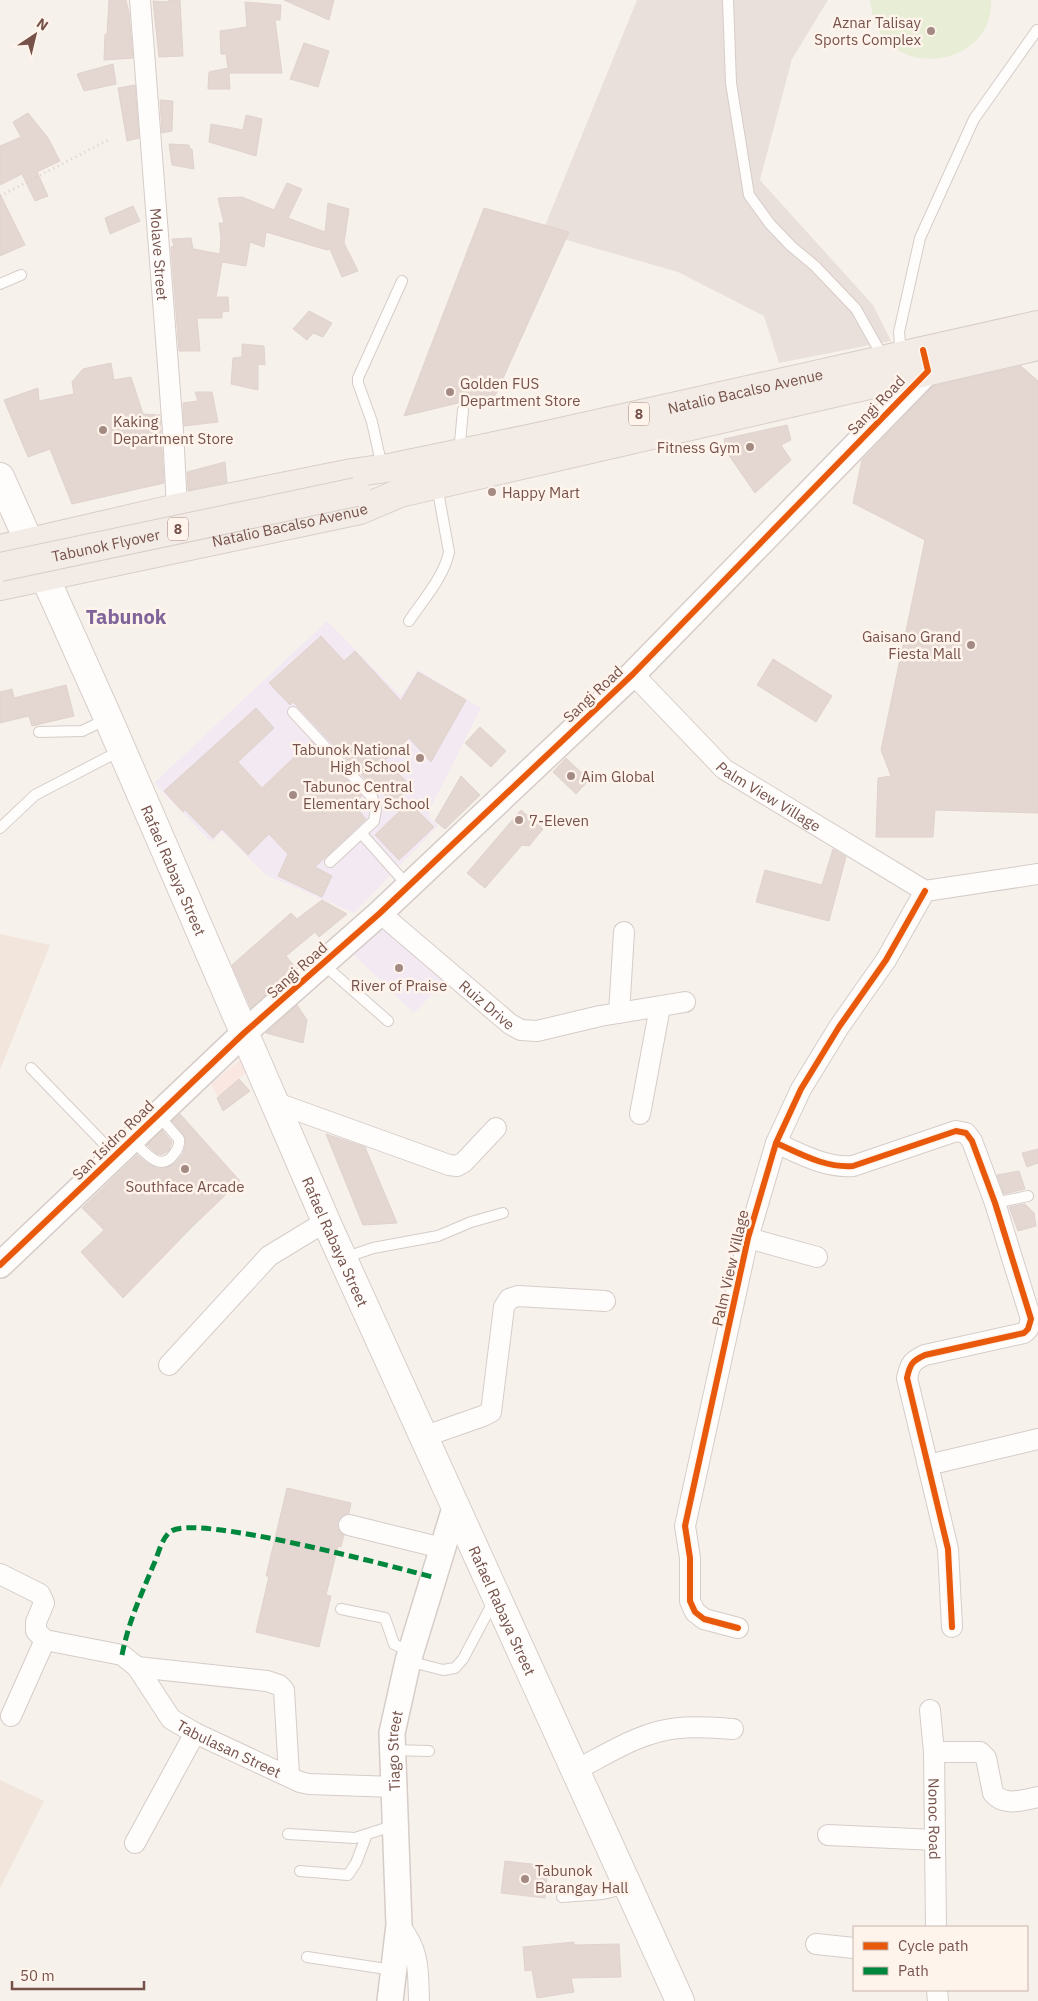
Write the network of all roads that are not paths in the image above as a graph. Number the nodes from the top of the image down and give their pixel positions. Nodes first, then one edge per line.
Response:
1 (140, 0) edge
2 (728, 0) edge
3 (1037, 30) edge
4 (21, 275) dead end
5 (402, 281) dead end
6 (0, 284) edge
7 (1038, 324) edge
8 (1038, 346) edge
9 (905, 365) junction
10 (463, 410) dead end
11 (458, 454) junction
12 (388, 467) junction
13 (0, 477) edge
14 (437, 485) junction
15 (356, 492) junction
16 (400, 493) junction
17 (177, 508) junction
18 (30, 543) junction
19 (0, 549) edge
20 (0, 567) edge
21 (45, 577) junction
22 (0, 586) edge
23 (409, 620) dead end
24 (633, 674) junction
25 (293, 712) dead end
26 (108, 718) junction
27 (39, 732) dead end
28 (122, 752) junction
29 (0, 828) edge
30 (361, 833) junction
31 (330, 862) dead end
32 (1038, 874) edge
33 (408, 886) junction
34 (926, 891) junction
35 (380, 913) junction
36 (624, 932) dead end
37 (323, 964) junction
38 (685, 1002) dead end
39 (660, 1006) junction
40 (619, 1013) junction
41 (388, 1021) dead end
42 (244, 1033) junction
43 (31, 1068) dead end
44 (274, 1102) junction
45 (158, 1114) junction
46 (640, 1114) dead end
47 (496, 1128) dead end
48 (776, 1143) junction
49 (123, 1147) junction
50 (1028, 1196) dead end
51 (995, 1203) junction
52 (503, 1213) dead end
53 (328, 1226) junction
54 (748, 1238) junction
55 (817, 1257) dead end
56 (344, 1258) junction
57 (0, 1265) edge
58 (604, 1301) dead end
59 (1034, 1317) edge
60 (169, 1365) dead end
61 (424, 1437) junction
62 (1038, 1439) edge
63 (928, 1465) junction
64 (455, 1508) junction
65 (349, 1524) dead end
66 (442, 1548) junction
67 (0, 1574) edge
68 (498, 1600) junction
69 (341, 1609) dead end
70 (952, 1626) dead end
71 (738, 1628) dead end
72 (45, 1640) junction
73 (409, 1657) junction
74 (137, 1668) junction
75 (930, 1710) dead end
76 (11, 1716) dead end
77 (733, 1729) dead end
78 (195, 1733) junction
79 (393, 1750) junction
80 (429, 1751) dead end
81 (934, 1752) junction
82 (576, 1770) junction
83 (289, 1775) junction
84 (394, 1787) junction
85 (1038, 1797) edge
86 (396, 1831) junction
87 (288, 1834) dead end
88 (367, 1834) junction
89 (828, 1835) dead end
90 (935, 1840) junction
91 (135, 1843) dead end
92 (300, 1871) dead end
93 (628, 1887) junction
94 (562, 1897) dead end
95 (399, 1925) junction
96 (936, 1926) edge
97 (816, 1944) dead end
98 (853, 1948) edge
99 (307, 1957) dead end
100 (393, 1970) junction
101 (390, 2001) edge
102 (419, 2001) edge
103 (680, 2001) edge

1 - 17 street, Molave Street
2 - 9 lane
3 - 9 lane
4 - 6 lane
5 - 12 lane
7 - 9 main road, Natalio Bacalso Avenue / 8
8 - 9 main road, Natalio Bacalso Avenue / 8
9 - 11 main road, Natalio Bacalso Avenue / 8
9 - 14 main road, Natalio Bacalso Avenue / 8
9 - 24 street, Sangi Road
10 - 11 lane
11 - 12 main road, Natalio Bacalso Avenue / 8
12 - 15 main road, Natalio Bacalso Avenue / 8
12 - 17 main road, Natalio Bacalso Avenue
13 - 18 main road, Rafael Rabaya Street
14 - 16 main road, Natalio Bacalso Avenue / 8
14 - 23 lane
15 - 16 main road, Natalio Bacalso Avenue / 8
15 - 20 main road, Tabunok Flyover / 8, bridge
16 - 21 main road, Natalio Bacalso Avenue
17 - 18 main road, Natalio Bacalso Avenue
18 - 19 main road, Natalio Bacalso Avenue
18 - 21 main road, Rafael Rabaya Street
21 - 22 main road, Natalio Bacalso Avenue
21 - 26 main road, Rafael Rabaya Street
24 - 33 street, Sangi Road
24 - 34 street, Palm View Village
25 - 30 lane
26 - 27 lane
26 - 28 main road, Rafael Rabaya Street
28 - 29 lane
28 - 42 main road, Rafael Rabaya Street
30 - 31 lane
30 - 33 lane
32 - 34 street
33 - 35 street, Sangi Road
34 - 48 street, Palm View Village
35 - 37 street, Sangi Road
35 - 40 street, Ruiz Drive
36 - 40 street
37 - 41 lane
37 - 42 street, Sangi Road
38 - 39 street, Ruiz Drive
39 - 40 street, Ruiz Drive
39 - 46 street
42 - 44 main road, Rafael Rabaya Street
42 - 45 street, San Isidro Road
43 - 49 lane
44 - 47 street
44 - 53 main road, Rafael Rabaya Street
45 - 49 street, San Isidro Road
45 - 49 lane
48 - 51 street
48 - 54 street, Palm View Village
49 - 57 street, San Isidro Road
50 - 51 lane
51 - 59 street
52 - 56 lane
53 - 56 main road, Rafael Rabaya Street
53 - 60 street
54 - 55 street
54 - 71 street, Palm View Village
56 - 61 main road, Rafael Rabaya Street
58 - 61 street
59 - 63 street
61 - 64 main road, Rafael Rabaya Street
62 - 63 street
63 - 70 street
64 - 66 street, Tiago Street
64 - 68 main road, Rafael Rabaya Street
65 - 66 street
66 - 73 street, Tiago Street
67 - 72 street
68 - 73 lane
68 - 82 main road, Rafael Rabaya Street
69 - 73 lane
72 - 74 street, Tabulasan Street
72 - 76 street
73 - 79 street, Tiago Street
74 - 78 street, Tabulasan Street
74 - 83 street
75 - 81 street, Nonoc Road
77 - 82 street
78 - 83 street, Tabulasan Street
78 - 91 street
79 - 80 lane
79 - 84 street, Tiago Street
81 - 85 street
81 - 90 street, Nonoc Road
82 - 93 main road, Rafael Rabaya Street
83 - 84 street, Tabulasan Street
84 - 86 street, Tiago Street
86 - 88 lane
86 - 95 street, Tiago Street
87 - 88 lane
88 - 92 lane
89 - 90 street
90 - 96 street, Nonoc Road
93 - 94 lane
93 - 103 main road, Rafael Rabaya Street
95 - 100 street, Tiago Street
95 - 102 street
97 - 98 street
99 - 100 lane
100 - 101 street, Tiago Street

